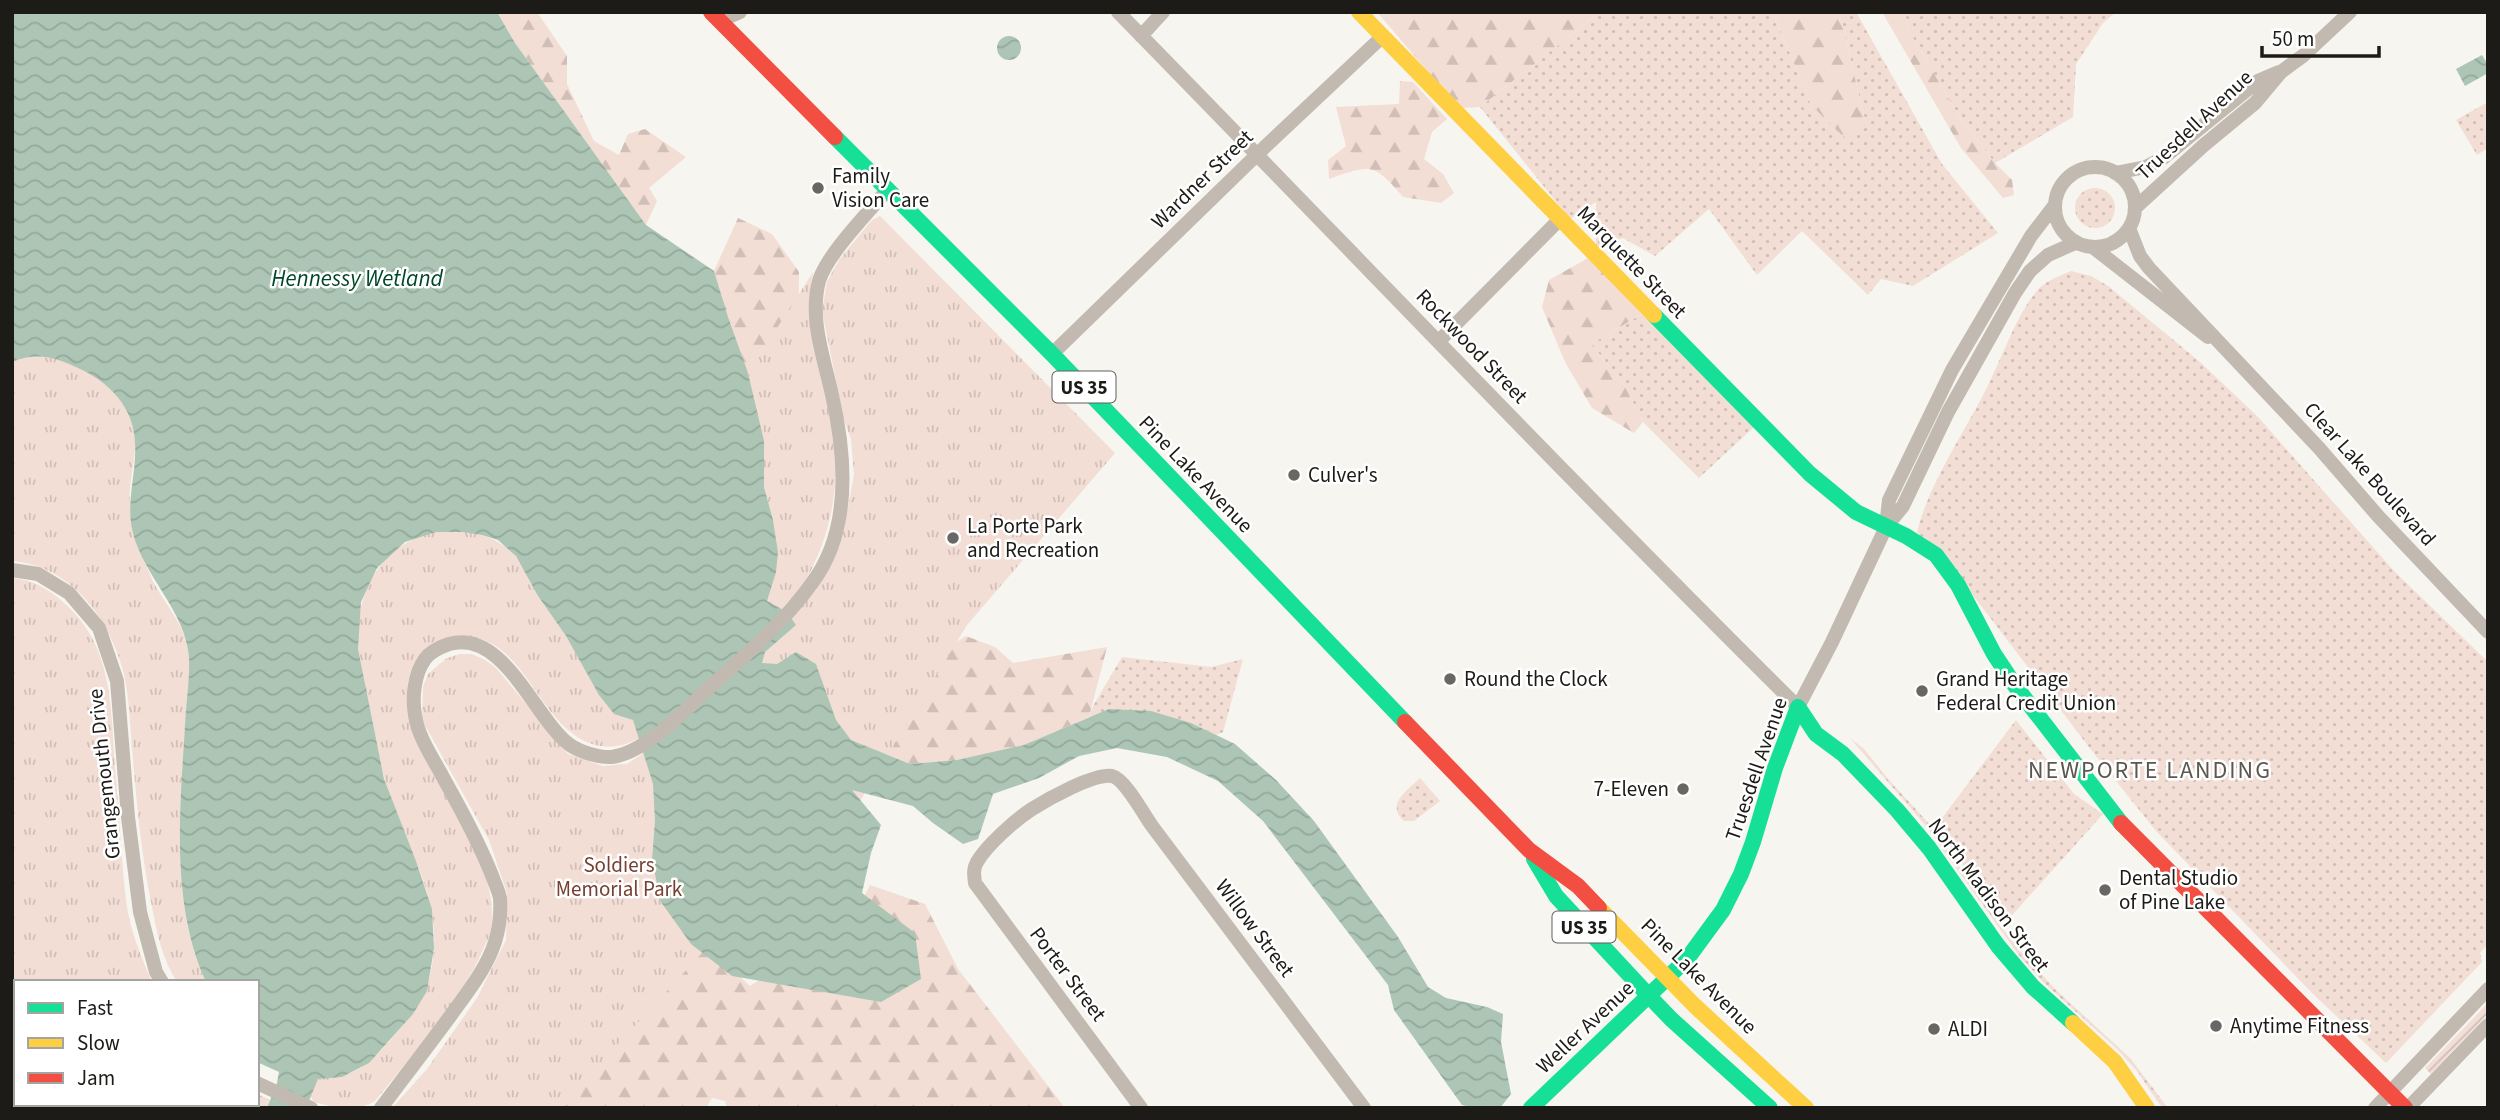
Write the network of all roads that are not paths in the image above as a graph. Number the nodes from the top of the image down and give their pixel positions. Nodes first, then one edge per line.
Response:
1 (740, 12) edge
2 (1118, 12) edge
3 (1163, 12) edge
4 (1359, 12) edge
5 (2350, 12) edge
6 (715, 17) edge
7 (1141, 36) junction
8 (1382, 37) junction
9 (2281, 72) junction
10 (1258, 154) junction
11 (2115, 173) junction
12 (888, 189) junction
13 (2054, 206) junction
14 (2135, 208) junction
15 (1561, 218) junction
16 (2129, 228) junction
17 (2076, 243) junction
18 (2094, 247) junction
19 (1440, 341) junction
20 (2221, 344) junction
21 (1052, 354) junction
22 (1886, 527) junction
23 (12, 570) edge
24 (2488, 632) edge
25 (1798, 708) junction
26 (1111, 776) joint
27 (1529, 850) junction
28 (1668, 977) junction
29 (161, 980) edge
30 (2488, 989) edge
31 (1649, 996) junction
32 (2488, 1025) edge
33 (259, 1084) edge
34 (2389, 1093) junction
35 (309, 1107) edge
36 (381, 1108) edge
37 (1141, 1108) edge
38 (1364, 1108) edge
39 (1531, 1108) edge
40 (1770, 1108) edge
41 (1806, 1108) edge
42 (2147, 1108) edge
43 (2375, 1108) edge
44 (2407, 1108) edge

1 - 6 street
2 - 7 street, Rockwood Street
3 - 7 street
4 - 8 street, Marquette Street
5 - 9 street, Truesdell Avenue
6 - 12 street, Pine Lake Avenue / US 35
7 - 10 street, Rockwood Street
8 - 10 street, Wardner Street
8 - 15 street, Marquette Street
9 - 11 street, Truesdell Avenue
9 - 14 street, Truesdell Avenue
10 - 19 street, Rockwood Street
10 - 21 street, Wardner Street
11 - 13 street
11 - 14 street
12 - 21 street, Pine Lake Avenue / US 35
12 - 36 street
13 - 17 street
13 - 22 street, Truesdell Avenue
14 - 16 street
15 - 19 street
15 - 22 street, Marquette Street
16 - 18 street
16 - 20 street, Clear Lake Boulevard
17 - 18 street
17 - 22 street, Truesdell Avenue
18 - 20 street, Clear Lake Boulevard
19 - 25 street, Rockwood Street
20 - 24 street, Clear Lake Boulevard
21 - 27 street, Pine Lake Avenue / US 35
22 - 25 street, Truesdell Avenue
22 - 34 street, Marquette Street
23 - 29 street, Grangemouth Drive
25 - 28 street, Truesdell Avenue
25 - 42 street, North Madison Street
26 - 37 street, Porter Street
26 - 38 street, Willow Street
27 - 28 street, Pine Lake Avenue / US 35
27 - 31 street, Pine Lake Avenue / US 35
28 - 31 street, Weller Avenue
28 - 41 street, Pine Lake Avenue / US 35
30 - 34 street
31 - 39 street, Weller Avenue
31 - 40 street, Pine Lake Avenue / US 35
32 - 44 street
33 - 35 street
34 - 43 street
34 - 44 street, Marquette Street

